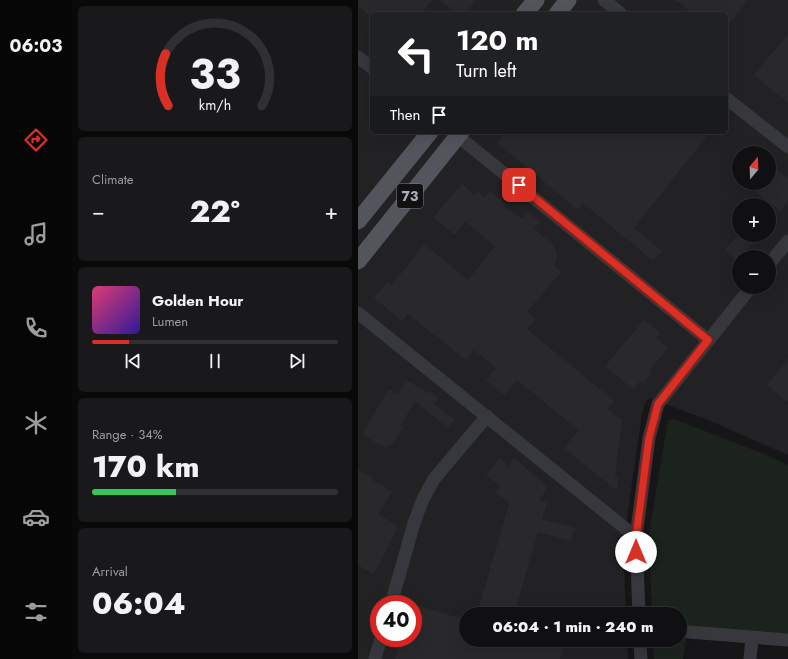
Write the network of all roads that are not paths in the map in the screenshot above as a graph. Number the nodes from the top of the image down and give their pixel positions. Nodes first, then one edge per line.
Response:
1 (536, 0) edge
2 (568, 0) edge
3 (604, 0) edge
4 (526, 12) edge
5 (559, 12) edge
6 (619, 12) edge
7 (358, 57) edge
8 (370, 66) edge
9 (728, 100) edge
10 (428, 134) edge
11 (460, 134) edge
12 (788, 147) edge
13 (358, 221) edge
14 (788, 241) edge
15 (776, 256) edge
16 (358, 261) edge
17 (745, 294) edge
18 (358, 313) edge
19 (708, 340) junction
20 (487, 416) junction
21 (636, 537) junction
22 (394, 595) edge
23 (639, 607) edge
24 (689, 632) dead end
25 (752, 638) junction
26 (788, 640) edge
27 (378, 647) edge
28 (640, 647) edge
29 (375, 659) edge
30 (641, 659) edge
31 (750, 659) edge

1 - 4 main road
2 - 5 main road
3 - 6 street
7 - 8 street
9 - 12 street
10 - 13 main road, 73
11 - 16 main road, 73
11 - 19 street
14 - 15 street
17 - 19 street
18 - 20 street
19 - 21 street
20 - 21 street
20 - 22 street
21 - 23 street
24 - 25 street
25 - 26 street
25 - 31 street
27 - 29 street
28 - 30 street

